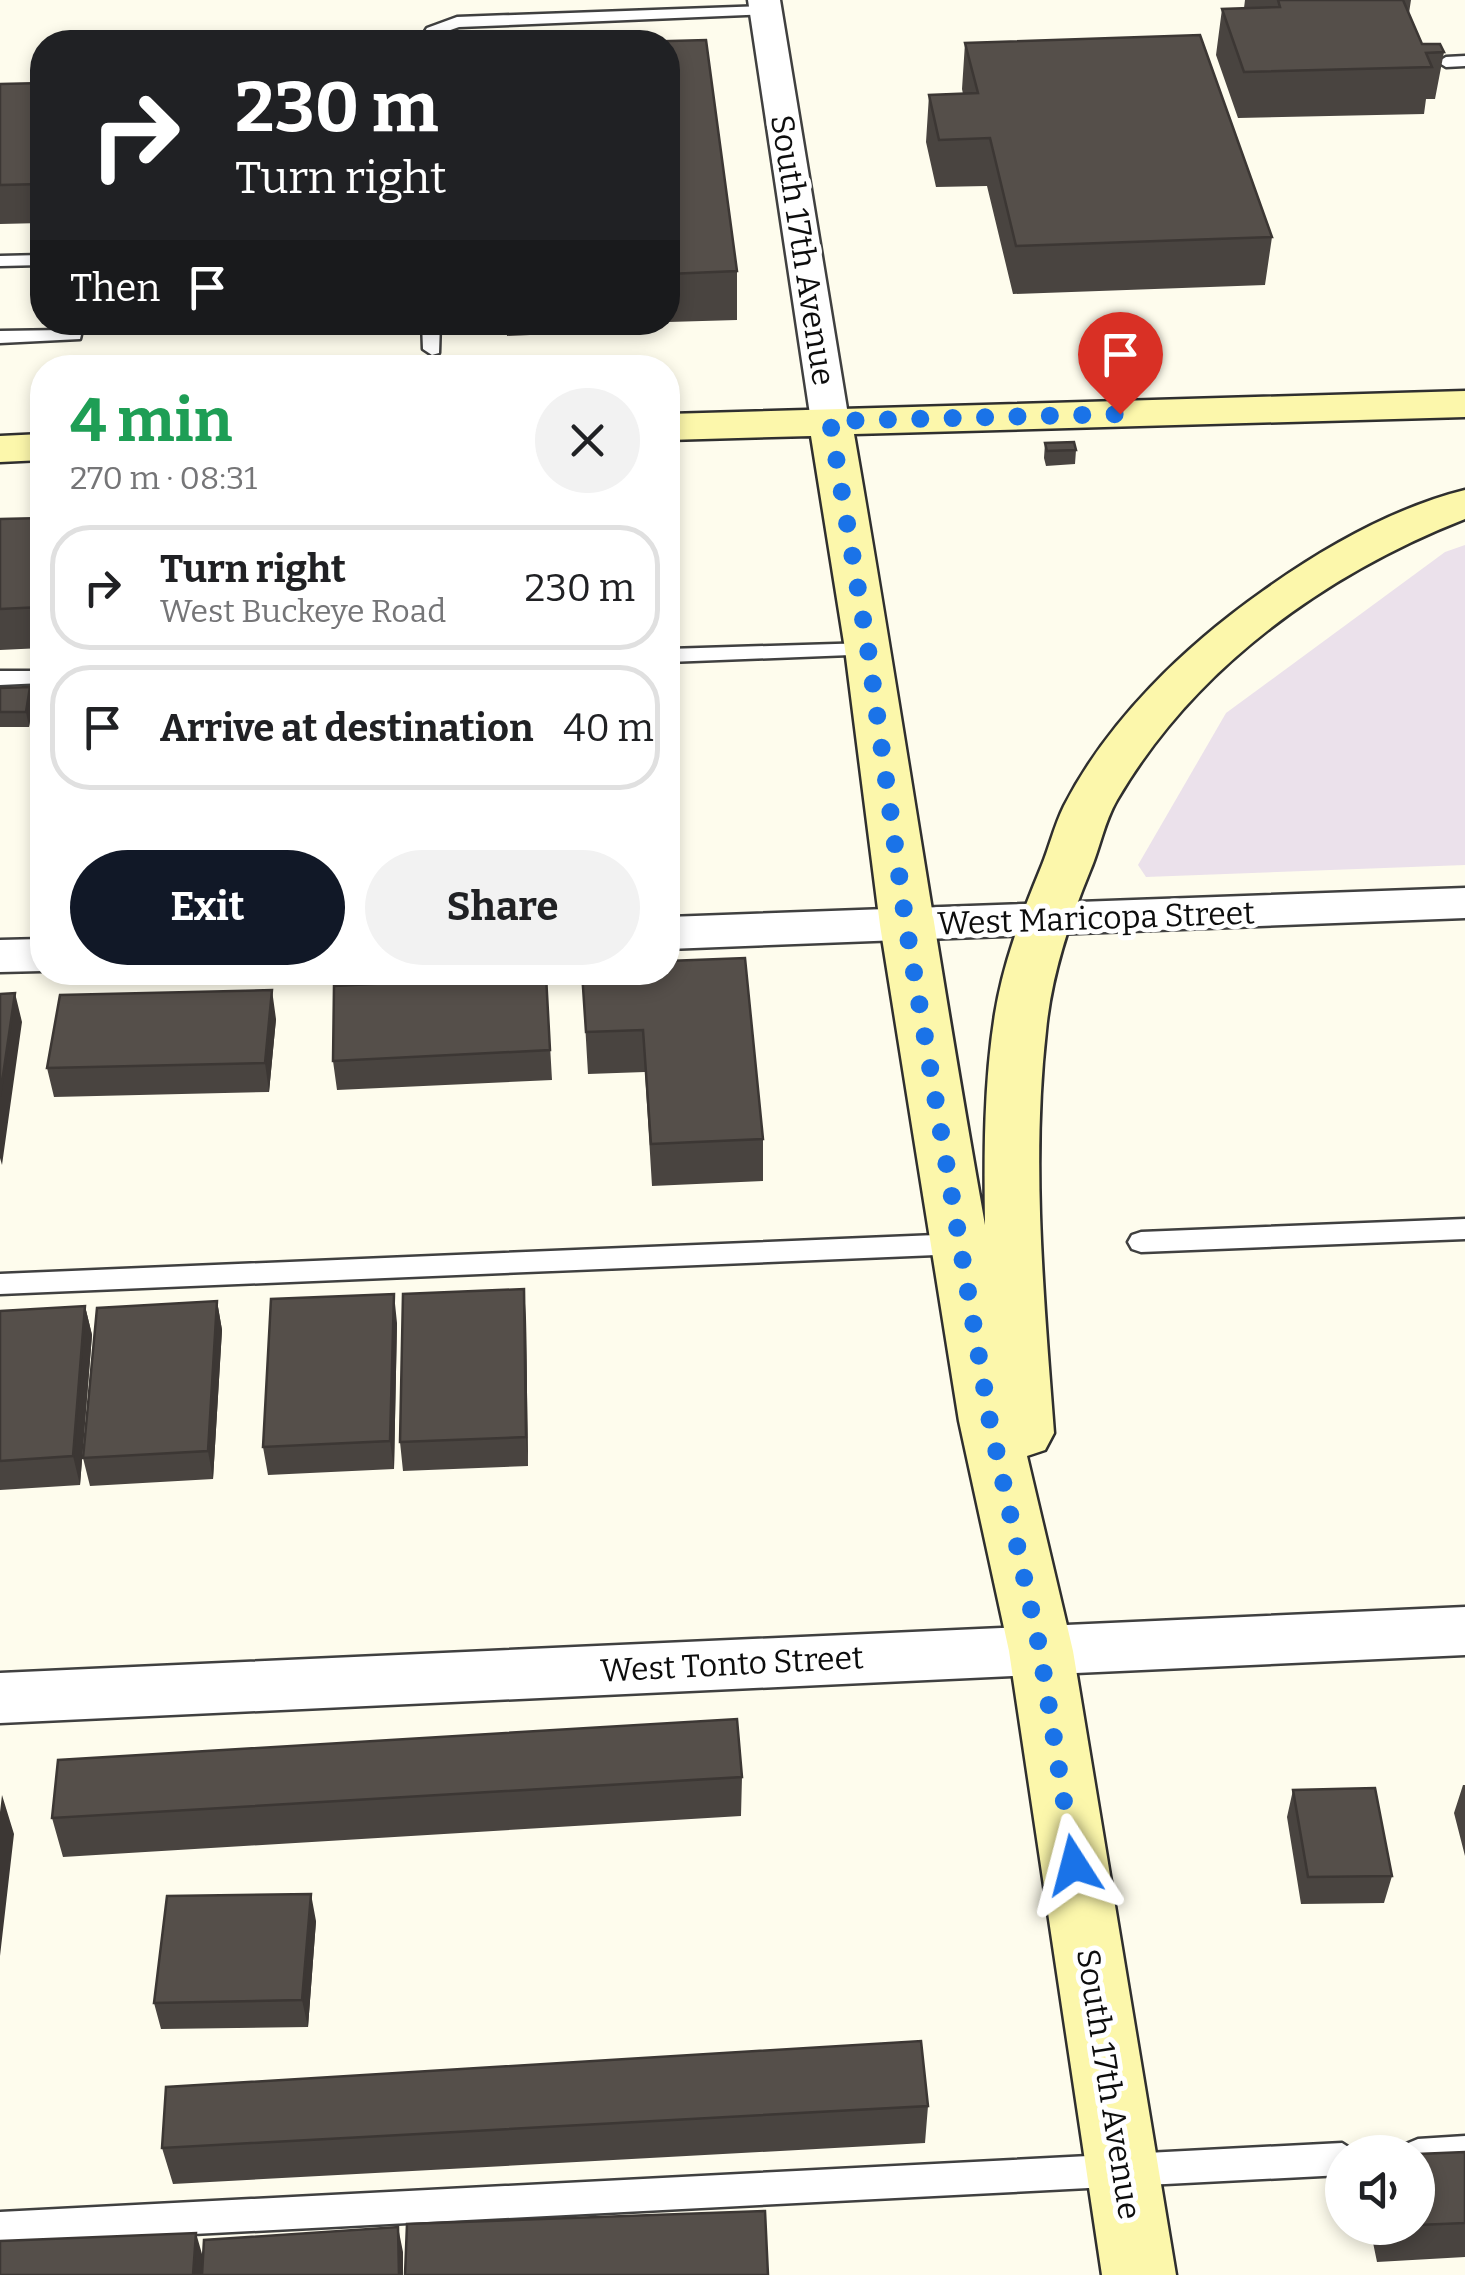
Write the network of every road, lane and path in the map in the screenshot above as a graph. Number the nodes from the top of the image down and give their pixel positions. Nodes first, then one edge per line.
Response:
1 (765, 6) edge
2 (438, 30) edge
3 (0, 260) edge
4 (30, 260) edge
5 (36, 335) edge
6 (431, 335) edge
7 (0, 336) edge
8 (432, 349) dead end
9 (1465, 404) edge
10 (830, 421) junction
11 (680, 427) edge
12 (30, 447) edge
13 (0, 448) edge
14 (1465, 503) edge
15 (868, 649) junction
16 (680, 656) edge
17 (30, 677) edge
18 (0, 678) edge
19 (1465, 903) edge
20 (1043, 920) junction
21 (906, 925) junction
22 (680, 933) edge
23 (30, 955) edge
24 (0, 956) edge
25 (1465, 1229) edge
26 (1141, 1242) dead end
27 (960, 1244) junction
28 (0, 1284) edge
29 (1465, 1631) edge
30 (1040, 1650) junction
31 (0, 1698) edge
32 (1465, 2152) edge
33 (1435, 2153) edge
34 (1325, 2160) edge
35 (1123, 2172) junction
36 (0, 2228) edge
37 (1139, 2275) edge

1 - 2 lane
1 - 10 street, South 17th Avenue
3 - 4 lane
5 - 7 lane
6 - 8 lane
9 - 10 main road
10 - 11 main road
10 - 15 main road, South 17th Avenue
12 - 13 main road
14 - 20 main road
15 - 16 lane
15 - 21 main road, South 17th Avenue
17 - 18 lane
19 - 20 street, West Maricopa Street
20 - 21 street, West Maricopa Street
20 - 30 main road
21 - 22 street, West Maricopa Street
21 - 27 main road, South 17th Avenue
23 - 24 street
25 - 26 lane
27 - 28 lane
27 - 30 main road, South 17th Avenue
29 - 30 street, West Tonto Street
30 - 31 street, West Tonto Street
30 - 35 main road, South 17th Avenue
32 - 33 lane
34 - 35 lane
35 - 36 lane
35 - 37 main road, South 17th Avenue

